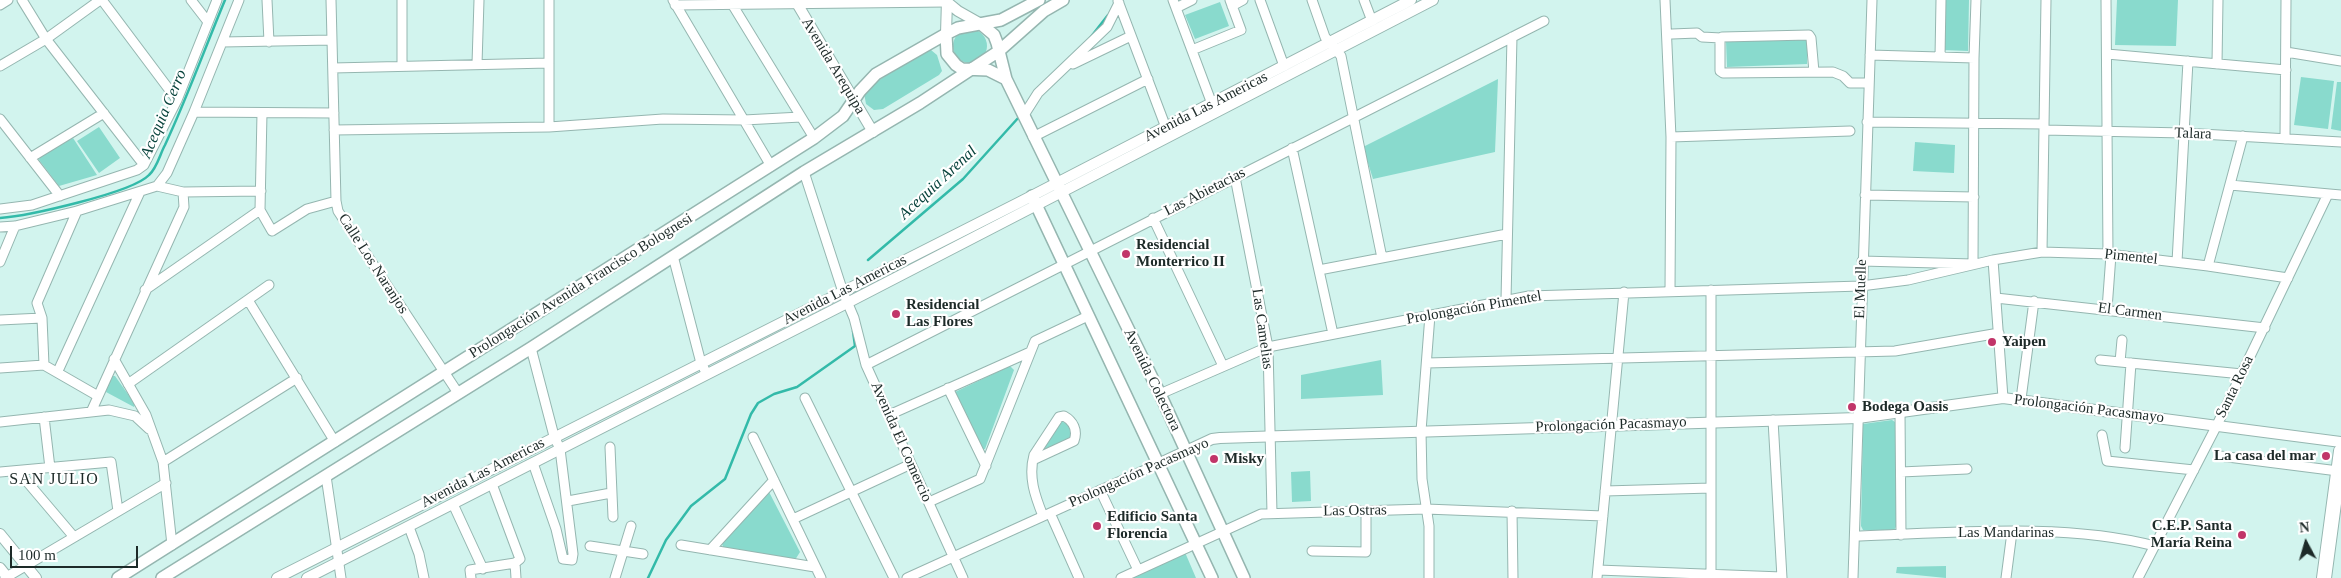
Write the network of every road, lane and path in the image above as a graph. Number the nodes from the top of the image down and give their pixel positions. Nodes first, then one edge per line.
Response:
1 (8, 0) edge
2 (22, 0) edge
3 (101, 0) edge
4 (191, 0) edge
5 (217, 0) edge
6 (239, 0) edge
7 (267, 0) edge
8 (332, 0) edge
9 (402, 0) edge
10 (479, 0) edge
11 (549, 0) edge
12 (1039, 0) edge
13 (1063, 0) edge
14 (1192, 0) edge
15 (1243, 0) edge
16 (1260, 0) edge
17 (1312, 0) edge
18 (1364, 0) edge
19 (1411, 0) edge
20 (1434, 0) edge
21 (1665, 0) edge
22 (1872, 0) edge
23 (1941, 0) edge
24 (1976, 0) edge
25 (2046, 0) edge
26 (2106, 0) edge
27 (2218, 0) edge
28 (2286, 0) edge
29 (796, 1) edge
30 (947, 1) edge
31 (674, 2) edge
32 (1118, 2) edge
33 (1231, 3) edge
34 (732, 4) junction
35 (1175, 4) edge
36 (0, 5) edge
37 (1372, 21) junction
38 (1544, 21) dead end
39 (208, 22) junction
40 (981, 24) junction
41 (946, 34) junction
42 (1672, 34) dead end
43 (1131, 36) junction
44 (1512, 37) junction
45 (1721, 38) junction
46 (46, 39) junction
47 (332, 40) junction
48 (222, 42) junction
49 (268, 42) junction
50 (1333, 46) junction
51 (1192, 50) junction
52 (999, 51) junction
53 (2286, 52) junction
54 (2107, 54) junction
55 (1870, 55) junction
56 (1940, 57) junction
57 (1974, 58) junction
58 (2188, 61) junction
59 (2341, 61) edge
60 (549, 63) junction
61 (477, 64) junction
62 (2217, 64) junction
63 (0, 66) edge
64 (402, 66) junction
65 (1284, 66) junction
66 (333, 68) junction
67 (1064, 68) junction
68 (970, 70) junction
69 (2286, 70) junction
70 (1814, 72) junction
71 (1006, 79) junction
72 (1148, 79) junction
73 (1869, 83) junction
74 (177, 100) junction
75 (853, 101) junction
76 (1212, 104) junction
77 (194, 112) junction
78 (262, 112) junction
79 (104, 113) junction
80 (334, 113) junction
81 (1024, 115) junction
82 (801, 117) junction
83 (1354, 117) junction
84 (0, 119) edge
85 (744, 120) junction
86 (1867, 122) junction
87 (1974, 124) junction
88 (548, 127) junction
89 (2044, 127) junction
90 (334, 130) junction
91 (1850, 131) dead end
92 (873, 132) junction
93 (1168, 132) junction
94 (2108, 132) junction
95 (2184, 133) junction
96 (2243, 136) junction
97 (1033, 137) junction
98 (1671, 137) junction
99 (814, 138) junction
100 (2285, 139) junction
101 (2341, 142) edge
102 (1292, 148) junction
103 (30, 158) junction
104 (144, 165) junction
105 (771, 166) junction
106 (804, 172) junction
107 (1235, 177) junction
108 (2230, 185) junction
109 (156, 186) junction
110 (1058, 188) junction
111 (262, 191) junction
112 (140, 192) junction
113 (183, 192) junction
114 (2328, 194) junction
115 (1865, 195) junction
116 (2341, 195) edge
117 (60, 196) junction
118 (1974, 197) junction
119 (336, 201) junction
120 (1034, 201) junction
121 (0, 209) edge
122 (260, 210) junction
123 (77, 211) junction
124 (1154, 218) junction
125 (16, 226) junction
126 (0, 227) edge
127 (1508, 234) junction
128 (1090, 250) junction
129 (2042, 252) junction
130 (2110, 254) junction
131 (673, 256) junction
132 (1382, 258) junction
133 (1993, 260) junction
134 (1862, 261) junction
135 (0, 262) edge
136 (2177, 262) junction
137 (1064, 264) junction
138 (1973, 264) junction
139 (2208, 266) junction
140 (1319, 270) junction
141 (2288, 278) junction
142 (269, 285) dead end
143 (1861, 286) junction
144 (145, 290) junction
145 (1711, 290) junction
146 (1670, 291) junction
147 (843, 292) junction
148 (1624, 292) junction
149 (1996, 298) junction
150 (248, 300) junction
151 (1506, 300) junction
152 (2034, 301) junction
153 (849, 302) junction
154 (2107, 310) junction
155 (1088, 316) junction
156 (1430, 316) junction
157 (42, 318) junction
158 (0, 320) edge
159 (2265, 328) junction
160 (1998, 333) junction
161 (1333, 334) junction
162 (2122, 340) dead end
163 (1268, 347) junction
164 (531, 348) junction
165 (1030, 352) junction
166 (1860, 352) junction
167 (1711, 357) junction
168 (1618, 358) junction
169 (114, 359) junction
170 (2100, 360) dead end
171 (2120, 362) junction
172 (701, 363) junction
173 (1426, 363) junction
174 (2131, 363) junction
175 (866, 364) junction
176 (44, 365) junction
177 (1223, 366) junction
178 (0, 368) edge
179 (58, 371) junction
180 (444, 372) junction
181 (707, 374) junction
182 (2242, 374) junction
183 (297, 378) junction
184 (128, 384) junction
185 (948, 388) junction
186 (458, 393) junction
187 (1160, 394) junction
188 (98, 396) junction
189 (805, 398) dead end
190 (2003, 398) junction
191 (2021, 399) junction
192 (91, 412) junction
193 (1900, 412) junction
194 (2127, 413) junction
195 (889, 415) junction
196 (44, 417) junction
197 (1858, 418) junction
198 (1774, 420) junction
199 (0, 422) edge
200 (1711, 422) junction
201 (1611, 425) junction
202 (2217, 425) junction
203 (1421, 431) junction
204 (2102, 434) dead end
205 (1270, 435) junction
206 (155, 436) junction
207 (554, 436) junction
208 (753, 437) dead end
209 (335, 442) junction
210 (2341, 442) edge
211 (610, 447) dead end
212 (2125, 448) dead end
213 (560, 449) junction
214 (1186, 451) junction
215 (2341, 451) edge
216 (2220, 456) dead end
217 (1033, 460) junction
218 (164, 462) junction
219 (533, 463) junction
220 (911, 464) junction
221 (1158, 464) junction
222 (986, 466) junction
223 (50, 468) junction
224 (1967, 469) dead end
225 (2194, 470) junction
226 (18, 471) junction
227 (2338, 471) junction
228 (0, 472) edge
229 (1901, 472) junction
230 (326, 476) junction
231 (774, 480) junction
232 (166, 483) junction
233 (492, 484) junction
234 (1711, 488) junction
235 (1100, 490) junction
236 (851, 492) junction
237 (1605, 492) junction
238 (611, 493) junction
239 (568, 501) junction
240 (929, 502) junction
241 (454, 504) junction
242 (1426, 509) junction
243 (1366, 510) junction
244 (118, 511) junction
245 (1512, 511) junction
246 (1272, 513) junction
247 (1047, 514) junction
248 (1603, 516) junction
249 (614, 517) dead end
250 (793, 519) junction
251 (409, 526) junction
252 (631, 526) dead end
253 (1222, 530) junction
254 (2012, 532) junction
255 (0, 534) edge
256 (1902, 535) junction
257 (1856, 536) junction
258 (74, 538) junction
259 (1195, 543) junction
260 (680, 544) dead end
261 (172, 545) junction
262 (590, 546) dead end
263 (2155, 546) junction
264 (336, 548) junction
265 (623, 550) junction
266 (710, 550) junction
267 (1312, 551) dead end
268 (643, 554) dead end
269 (954, 557) junction
270 (339, 562) junction
271 (515, 563) junction
272 (26, 566) junction
273 (815, 566) junction
274 (0, 568) edge
275 (483, 569) junction
276 (1138, 570) junction
277 (1598, 574) edge
278 (1711, 574) junction
279 (7, 578) edge
280 (36, 578) edge
281 (118, 578) edge
282 (162, 578) edge
283 (277, 578) edge
284 (307, 578) edge
285 (341, 578) edge
286 (424, 578) edge
287 (470, 578) edge
288 (516, 578) edge
289 (615, 578) edge
290 (821, 578) edge
291 (894, 578) edge
292 (907, 578) edge
293 (963, 578) edge
294 (1079, 578) edge
295 (1121, 578) edge
296 (1212, 578) edge
297 (1244, 578) edge
298 (1429, 578) edge
299 (1513, 578) edge
300 (1782, 578) edge
301 (1854, 578) edge
302 (2006, 578) edge
303 (2138, 578) edge
304 (2324, 578) edge

1 - 36 street
2 - 46 street
3 - 46 street
3 - 74 street
4 - 39 street
5 - 39 street
6 - 48 street
7 - 49 street
8 - 47 street, Calle Los Naranjos
9 - 64 street
10 - 61 street
11 - 60 street
12 - 40 main road, Prolongación Avenida Francisco Bolognesi
13 - 52 main road, Prolongación Avenida Francisco Bolognesi
14 - 35 street
15 - 33 street
16 - 65 street
17 - 50 street
18 - 37 street
19 - 37 street, Avenida Las Americas
20 - 50 street, Avenida Las Americas
21 - 98 street
22 - 55 street, El Muelle
23 - 56 street
24 - 57 street
25 - 89 street
26 - 54 street
27 - 62 street
28 - 53 street
29 - 30 street
29 - 34 street
29 - 75 street, Avenida Arequipa
30 - 40 street
30 - 41 street
31 - 34 street
31 - 85 street
32 - 43 street
32 - 67 street
33 - 51 street
34 - 82 street
35 - 51 street
37 - 50 street, Avenida Las Americas
38 - 44 street, Las Abietacias
39 - 74 street
40 - 41 main road, Prolongación Avenida Francisco Bolognesi
40 - 52 main road
41 - 68 main road
41 - 75 main road, Prolongación Avenida Francisco Bolognesi
42 - 45 street
43 - 67 street
43 - 72 street
44 - 83 street, Las Abietacias
44 - 127 street
45 - 70 street
45 - 70 street
46 - 63 street
46 - 79 street
47 - 49 street
47 - 66 street, Calle Los Naranjos
48 - 49 street
48 - 77 street
50 - 65 street, Avenida Las Americas
50 - 83 street
50 - 93 street, Avenida Las Americas
51 - 76 street
52 - 68 main road, Prolongación Avenida Francisco Bolognesi
52 - 71 main road, Avenida Colectora
53 - 59 street
53 - 69 street
54 - 58 street
54 - 94 street
55 - 56 street
55 - 73 street, El Muelle
56 - 57 street
57 - 87 street
58 - 62 street
58 - 95 street
60 - 61 street
60 - 88 street
61 - 64 street
62 - 69 street
64 - 66 street
65 - 76 street, Avenida Las Americas
66 - 80 street, Calle Los Naranjos
67 - 81 street
68 - 71 main road
68 - 92 main road, Prolongación Avenida Francisco Bolognesi
69 - 100 street
70 - 73 street
71 - 81 main road, Avenida Colectora
72 - 93 street
72 - 97 street
73 - 86 street, El Muelle
74 - 104 street
75 - 92 street, Avenida Arequipa
75 - 99 main road, Prolongación Avenida Francisco Bolognesi
76 - 93 street, Avenida Las Americas
77 - 78 street
77 - 109 street
78 - 80 street
78 - 111 street
79 - 103 street
79 - 104 street
80 - 90 street, Calle Los Naranjos
81 - 97 main road, Avenida Colectora
82 - 85 street
82 - 99 street
83 - 102 street, Las Abietacias
83 - 132 street
84 - 103 street
85 - 88 street
85 - 105 street
86 - 87 street, Talara
86 - 115 street, El Muelle
87 - 89 street, Talara
87 - 118 street
88 - 90 street
89 - 94 street, Talara
89 - 129 street
90 - 119 street, Calle Los Naranjos
91 - 98 street
92 - 106 main road, Prolongación Avenida Francisco Bolognesi
93 - 110 street, Avenida Las Americas
94 - 95 street, Talara
94 - 130 street
95 - 96 street, Talara
95 - 136 street
96 - 100 street, Talara
96 - 108 street
97 - 110 main road, Avenida Colectora
98 - 146 street
99 - 105 main road, Prolongación Avenida Francisco Bolognesi
100 - 101 street, Talara
102 - 107 street, Las Abietacias
102 - 140 street
103 - 117 street
104 - 117 street
105 - 180 main road, Prolongación Avenida Francisco Bolognesi
106 - 131 main road, Prolongación Avenida Francisco Bolognesi
106 - 147 street
107 - 124 street, Las Abietacias
107 - 163 street, Las Camelias
108 - 114 street
108 - 139 street
109 - 112 street
109 - 113 street
110 - 120 street, Avenida Las Americas
110 - 128 main road, Avenida Colectora
111 - 113 street
111 - 122 street
112 - 123 street
112 - 179 street
113 - 144 street
114 - 116 street
114 - 141 street, Santa Rosa
115 - 118 street
115 - 134 street, El Muelle
117 - 121 street
118 - 138 street
119 - 122 street
119 - 180 street, Calle Los Naranjos
120 - 137 main road, Avenida Colectora
120 - 147 street, Avenida Las Americas
120 - 153 street, Avenida Las Americas
122 - 144 street
123 - 125 street
123 - 157 street
124 - 128 street, Las Abietacias
124 - 177 street
125 - 126 street
125 - 135 street
127 - 132 street
127 - 151 street
128 - 137 street, Las Abietacias
128 - 187 main road, Avenida Colectora
129 - 130 street, Pimentel
129 - 133 street, Pimentel
130 - 136 street, Pimentel
130 - 154 street
131 - 164 main road, Prolongación Avenida Francisco Bolognesi
131 - 172 street
132 - 140 street
133 - 138 street, Pimentel
133 - 149 street
134 - 138 street, Pimentel
134 - 143 street, El Muelle
136 - 139 street, Pimentel
137 - 155 main road, Avenida Colectora
137 - 175 street, Las Abietacias
138 - 143 street, Pimentel
139 - 141 street, Pimentel
140 - 161 street
141 - 159 street, Santa Rosa
142 - 150 street
143 - 145 street, Prolongación Pimentel
143 - 166 street, El Muelle
144 - 169 street
145 - 146 street, Prolongación Pimentel
145 - 167 street
146 - 148 street, Prolongación Pimentel
147 - 153 street
147 - 172 street, Avenida Las Americas
148 - 151 street, Prolongación Pimentel
148 - 168 street
149 - 152 street, El Carmen
149 - 160 street
150 - 183 street
150 - 184 street
151 - 156 street, Prolongación Pimentel
152 - 154 street, El Carmen
152 - 191 street
153 - 175 street, Avenida El Comercio
153 - 181 street, Avenida Las Americas
154 - 159 street, El Carmen
155 - 165 street
155 - 221 main road, Avenida Colectora
156 - 161 street, Prolongación Pimentel
156 - 173 street
157 - 158 street
157 - 176 street
159 - 182 street, Santa Rosa
160 - 166 street
160 - 190 street
161 - 163 street, Prolongación Pimentel
162 - 171 street
163 - 177 street, Prolongación Pimentel
163 - 205 street, Las Camelias
164 - 186 main road, Prolongación Avenida Francisco Bolognesi
164 - 207 street
165 - 185 street
165 - 222 street
166 - 167 street
166 - 197 street, El Muelle
167 - 168 street
167 - 200 street
168 - 173 street
168 - 201 street
169 - 184 street
169 - 188 street
170 - 171 street
171 - 174 street
172 - 181 street
172 - 207 street, Avenida Las Americas
173 - 203 street
174 - 182 street
174 - 194 street
175 - 195 street, Avenida El Comercio
176 - 178 street
176 - 179 street
177 - 187 street, Prolongación Pimentel
179 - 188 street
180 - 186 street, Calle Los Naranjos
180 - 209 main road, Prolongación Avenida Francisco Bolognesi
181 - 213 street, Avenida Las Americas
182 - 202 street, Santa Rosa
183 - 209 street
183 - 218 street
184 - 206 street
185 - 195 street
185 - 222 street
186 - 230 main road, Prolongación Avenida Francisco Bolognesi
187 - 214 main road, Avenida Colectora
188 - 192 street
189 - 236 street
190 - 191 street, Prolongación Pacasmayo
190 - 193 street, Prolongación Pacasmayo
191 - 194 street, Prolongación Pacasmayo
192 - 196 street
192 - 206 street
193 - 197 street, Prolongación Pacasmayo
193 - 229 street
194 - 202 street, Prolongación Pacasmayo
194 - 212 street
195 - 220 street, Avenida El Comercio
196 - 199 street
196 - 223 street
197 - 198 street, Prolongación Pacasmayo
197 - 257 street, El Muelle
198 - 200 street, Prolongación Pacasmayo
198 - 300 street
200 - 201 street, Prolongación Pacasmayo
200 - 234 street
201 - 203 street, Prolongación Pacasmayo
201 - 237 street
202 - 210 street, Prolongación Pacasmayo
202 - 225 street, Santa Rosa
203 - 205 street, Prolongación Pacasmayo
203 - 242 street
204 - 225 street
205 - 214 street, Prolongación Pacasmayo
205 - 246 street, Las Camelias
206 - 218 street
207 - 213 street
207 - 264 street, Avenida Las Americas
208 - 231 street
209 - 261 main road, Prolongación Avenida Francisco Bolognesi
211 - 238 street
213 - 219 street, Avenida Las Americas
213 - 239 street
214 - 221 street, Prolongación Pacasmayo
214 - 253 main road, Avenida Colectora
215 - 227 main road
216 - 227 street
217 - 217 street
217 - 247 street
218 - 232 street
219 - 233 street, Avenida Las Americas
219 - 239 street
220 - 236 street
220 - 240 street, Avenida El Comercio
221 - 235 street, Prolongación Pacasmayo
221 - 259 main road, Avenida Colectora
222 - 240 street
223 - 226 street
223 - 244 street
224 - 229 street
225 - 263 street, Santa Rosa
226 - 228 street
226 - 258 street
227 - 304 main road
229 - 256 street
230 - 264 street
230 - 282 main road, Prolongación Avenida Francisco Bolognesi
231 - 250 street
231 - 266 street
232 - 244 street
232 - 261 street
233 - 241 street, Avenida Las Americas
233 - 271 street
234 - 237 street
234 - 278 street
235 - 247 street, Prolongación Pacasmayo
235 - 276 street
236 - 250 street
236 - 291 street
237 - 248 street
238 - 239 street
238 - 249 street
240 - 269 street, Avenida El Comercio
241 - 251 street, Avenida Las Americas
241 - 275 street
242 - 243 street, Las Ostras
242 - 245 street, Las Ostras
242 - 298 street
243 - 246 street, Las Ostras
243 - 267 street
244 - 258 street
245 - 248 street, Las Ostras
245 - 299 street
246 - 253 street, Las Ostras
247 - 269 street, Prolongación Pacasmayo
247 - 294 street
248 - 277 street
250 - 273 street
251 - 270 street, Avenida Las Americas
251 - 286 street
252 - 265 street
253 - 259 street, Las Ostras
253 - 297 main road, Avenida Colectora
254 - 256 street, Las Mandarinas
254 - 263 street, Las Mandarinas
254 - 302 street
255 - 272 street
256 - 257 street, Las Mandarinas
257 - 301 street, El Muelle
258 - 272 street
259 - 276 street, Las Ostras
259 - 296 main road, Avenida Colectora
260 - 266 street
261 - 281 main road, Prolongación Avenida Francisco Bolognesi
262 - 265 street
263 - 303 street, Santa Rosa
264 - 270 street
264 - 283 street, Avenida Las Americas
265 - 268 street
265 - 289 street
266 - 273 street
269 - 292 street, Prolongación Pacasmayo
269 - 293 street, Avenida El Comercio
270 - 284 street, Avenida Las Americas
270 - 285 street
271 - 275 street
271 - 288 street
272 - 279 street
272 - 280 street
273 - 290 street
274 - 279 street
275 - 287 street
276 - 295 street, Las Ostras
277 - 278 street
278 - 300 street

